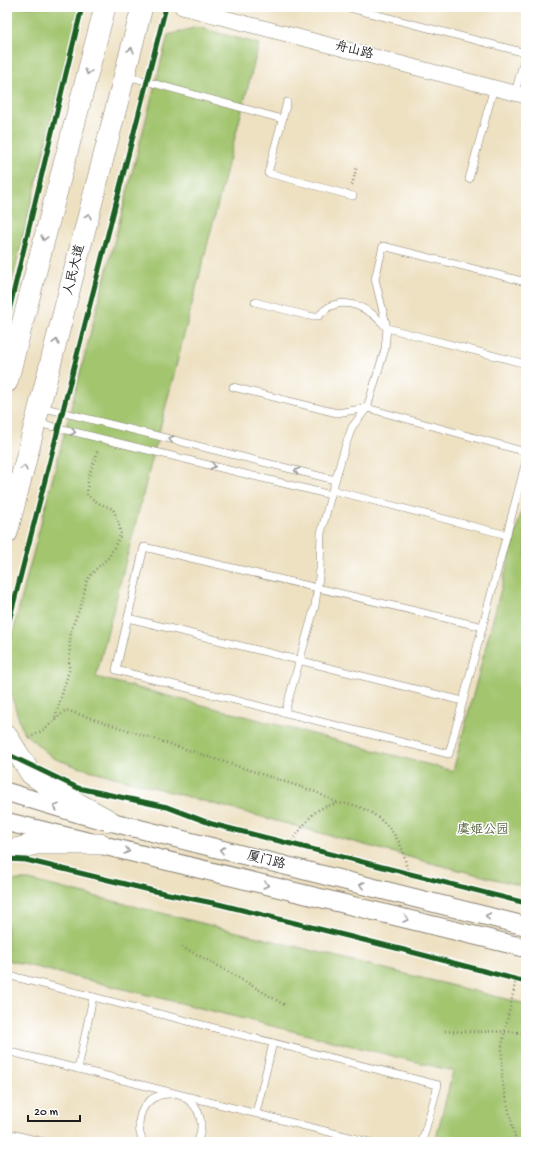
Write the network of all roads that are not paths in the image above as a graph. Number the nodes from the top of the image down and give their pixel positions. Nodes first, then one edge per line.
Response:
1 (105, 7) edge
2 (142, 7) edge
3 (182, 7) edge
4 (346, 7) edge
5 (526, 53) edge
6 (125, 76) junction
7 (494, 87) junction
8 (521, 94) edge
9 (287, 102) dead end
10 (282, 119) junction
11 (469, 179) dead end
12 (351, 195) road end
13 (526, 282) edge
14 (255, 302) dead end
15 (387, 328) junction
16 (526, 364) edge
17 (7, 382) edge
18 (233, 387) dead end
19 (367, 408) junction
20 (37, 414) junction
21 (526, 452) edge
22 (526, 461) edge
23 (335, 480) junction
24 (331, 493) junction
25 (7, 533) edge
26 (507, 535) junction
27 (318, 588) junction
28 (128, 618) junction
29 (482, 627) junction
30 (299, 660) junction
31 (463, 701) junction
32 (285, 712) junction
33 (7, 736) edge
34 (7, 792) edge
35 (7, 822) edge
36 (110, 822) junction
37 (101, 844) junction
38 (7, 851) edge
39 (526, 926) edge
40 (526, 948) edge
41 (15, 977) dead end
42 (93, 997) junction
43 (273, 1043) junction
44 (7, 1051) edge
45 (78, 1069) junction
46 (179, 1094) junction
47 (256, 1114) junction
48 (7, 1133) edge
49 (44, 1142) edge
50 (143, 1142) edge
51 (197, 1142) edge
52 (369, 1142) edge
53 (422, 1142) edge

1 -> 17 main road
6 -> 2 main road, 人民大道
3 - 7 street, 舟山路
4 - 5 lane
5 - 8 lane
6 - 10 lane
20 -> 6 main road, 人民大道
7 - 8 street, 舟山路
7 - 11 lane
9 - 10 lane
10 - 12 lane
13 - 15 lane
14 - 15 lane
15 - 16 lane
15 - 19 lane
18 - 19 lane
19 - 21 lane
19 - 23 lane
23 -> 20 lane
20 -> 24 lane
25 -> 20 main road, 人民大道
22 - 26 lane
23 - 24 lane
24 - 26 lane
24 - 27 lane
26 - 29 lane
27 - 28 lane
27 - 29 lane
27 - 30 lane
28 - 30 lane
28 - 32 lane
29 - 31 lane
30 - 31 lane
30 - 32 lane
31 - 32 lane
33 - 36 main road
36 -> 34 street, 厦门路
35 - 37 street, 厦门路
39 -> 36 street, 厦门路
37 - 38 main road
37 -> 40 street, 厦门路
41 - 42 lane
42 - 43 lane
42 - 45 lane
43 - 47 lane
43 - 53 lane
44 - 45 lane
45 - 46 lane
46 - 47 lane
46 - 50 lane
46 - 51 lane
47 - 52 lane
48 - 49 lane

